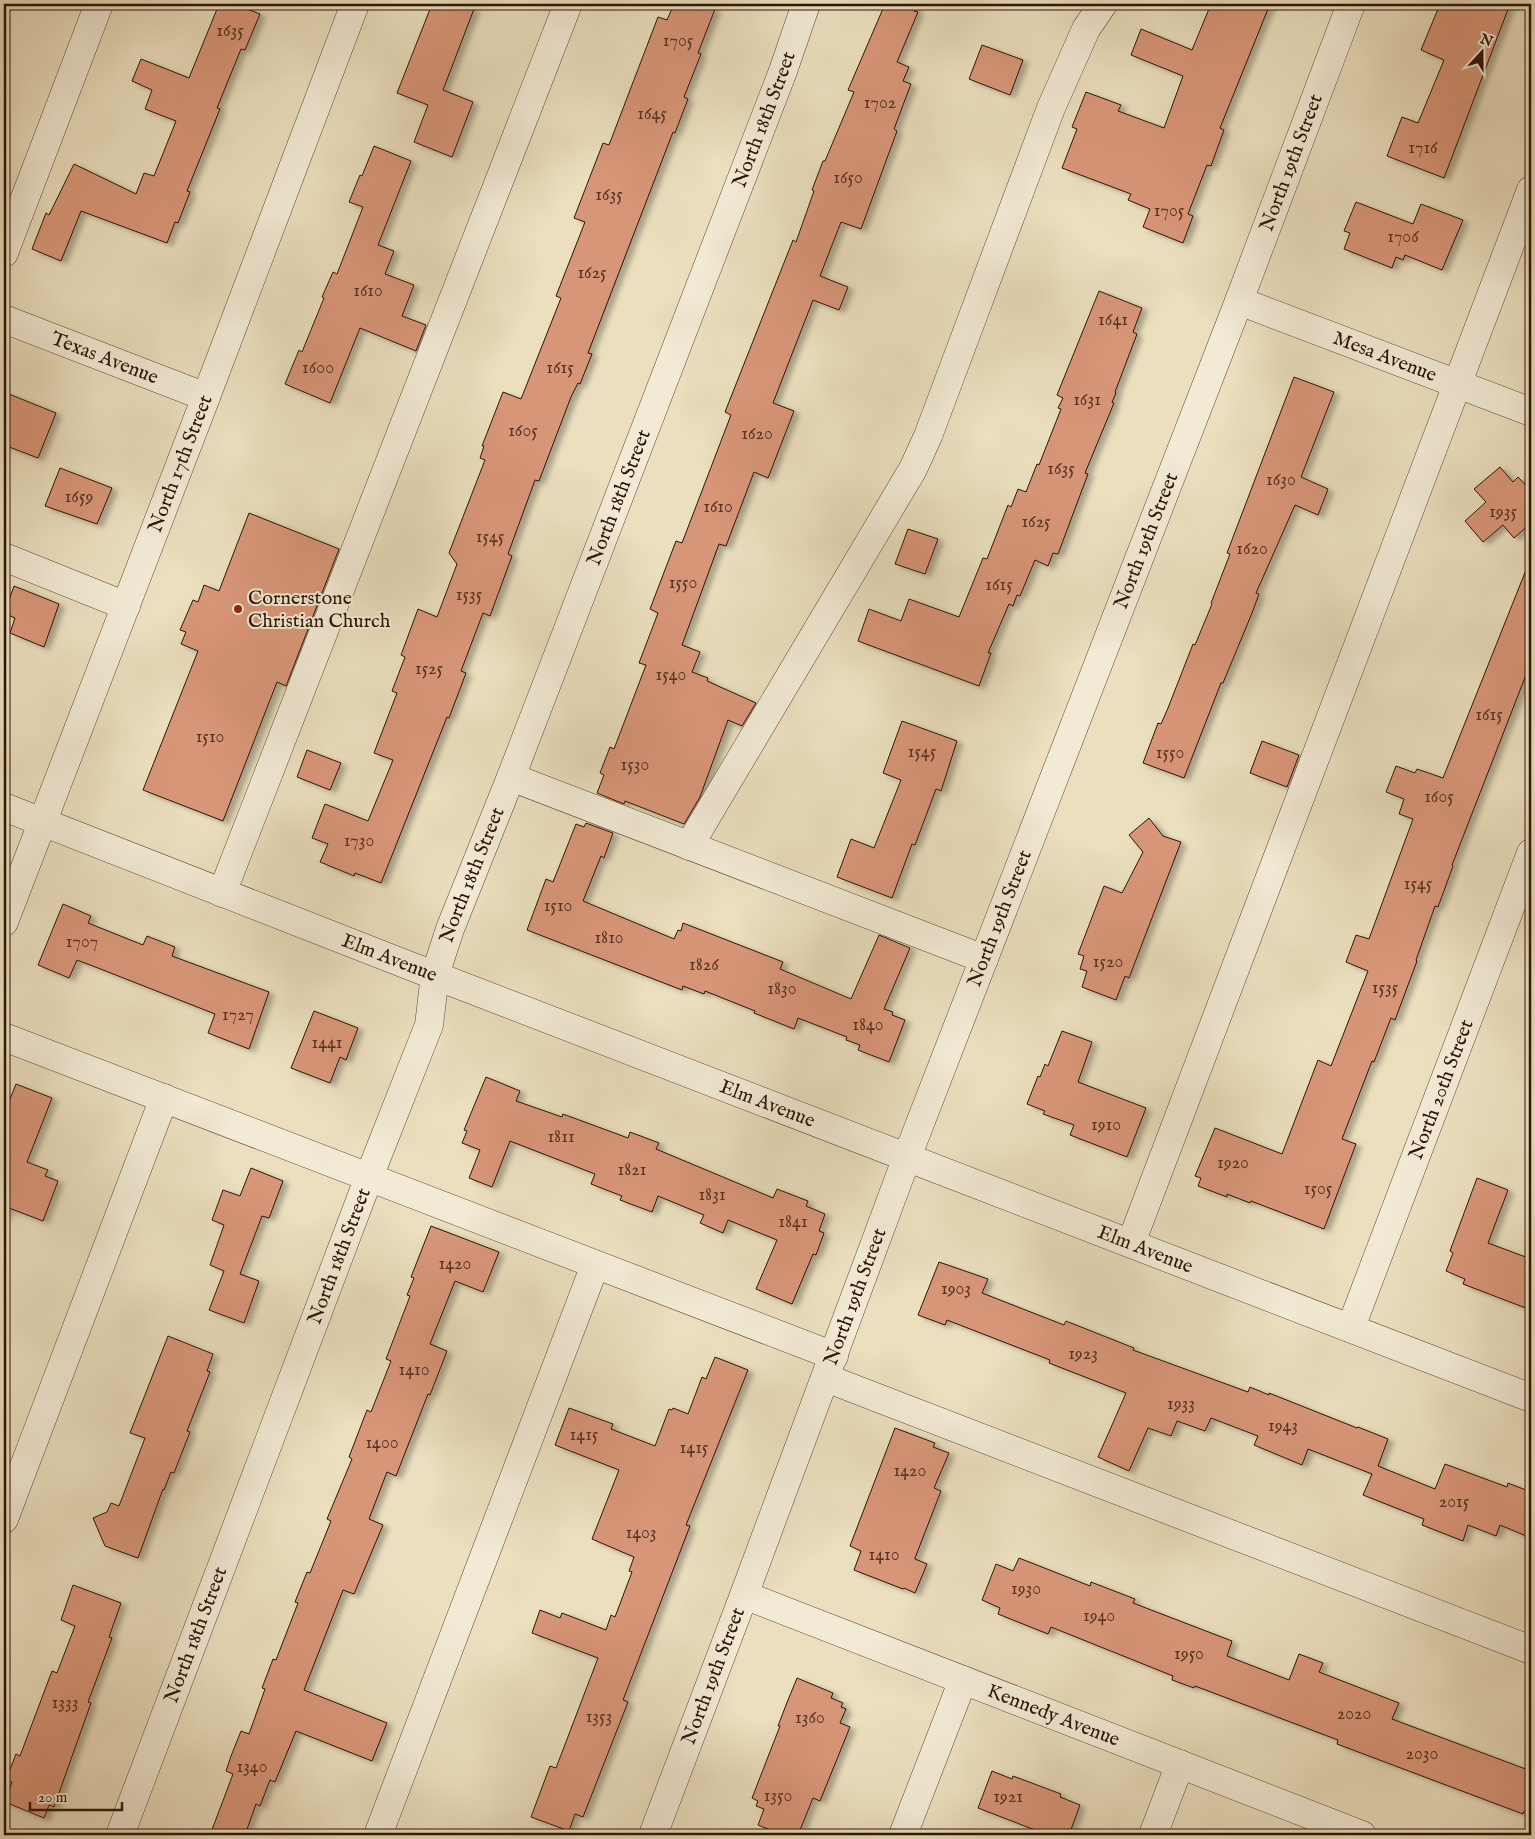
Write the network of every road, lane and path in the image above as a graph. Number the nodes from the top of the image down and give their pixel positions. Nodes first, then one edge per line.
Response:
1 (99, 4) edge
2 (355, 4) edge
3 (568, 4) edge
4 (806, 4) edge
5 (1103, 4) edge
6 (1351, 4) edge
7 (1531, 190) edge
8 (4, 253) edge
9 (1239, 301) junction
10 (4, 319) edge
11 (1457, 383) junction
12 (206, 397) junction
13 (1531, 412) edge
14 (4, 557) edge
15 (126, 606) junction
16 (511, 776) junction
17 (4, 807) edge
18 (42, 823) junction
19 (689, 846) junction
20 (1531, 853) edge
21 (222, 893) junction
22 (4, 922) edge
23 (984, 959) junction
24 (435, 975) junction
25 (4, 1037) edge
26 (164, 1098) junction
27 (907, 1157) junction
28 (369, 1177) junction
29 (1131, 1243) junction
30 (595, 1265) junction
31 (1351, 1327) junction
32 (830, 1367) junction
33 (1531, 1398) edge
34 (4, 1520) edge
35 (744, 1596) junction
36 (1531, 1650) edge
37 (963, 1680) junction
38 (1180, 1764) junction
39 (120, 1835) edge
40 (378, 1835) edge
41 (653, 1835) edge
42 (903, 1835) edge
43 (1153, 1835) edge
44 (1362, 1835) edge

1 - 8 street
2 - 12 street, North 17th Street
3 - 21 street
4 - 16 street, North 18th Street
5 - 19 street
6 - 9 street, North 19th Street
7 - 11 street
9 - 11 street, Mesa Avenue
9 - 23 street, North 19th Street
10 - 12 street, Texas Avenue
11 - 13 street, Mesa Avenue
11 - 29 street
12 - 15 street, North 17th Street
14 - 15 street
15 - 18 street, North 17th Street
16 - 19 street
16 - 24 street, North 18th Street
17 - 18 street, Elm Avenue
18 - 21 street, Elm Avenue
18 - 22 street, North 17th Street
19 - 23 street
20 - 31 street, North 20th Street
21 - 24 street, Elm Avenue
23 - 27 street, North 19th Street
24 - 27 street, Elm Avenue
24 - 28 street, North 18th Street
25 - 26 street
26 - 28 street
26 - 34 street
27 - 29 street, Elm Avenue
27 - 32 street, North 19th Street
28 - 30 street
28 - 39 street, North 18th Street
29 - 31 street, Elm Avenue
30 - 32 street
30 - 40 street
31 - 33 street, Elm Avenue
32 - 35 street, North 19th Street
32 - 36 street
35 - 37 street, Kennedy Avenue
35 - 41 street, North 19th Street
37 - 38 street, Kennedy Avenue
37 - 42 street
38 - 43 street
38 - 44 street, Kennedy Avenue

